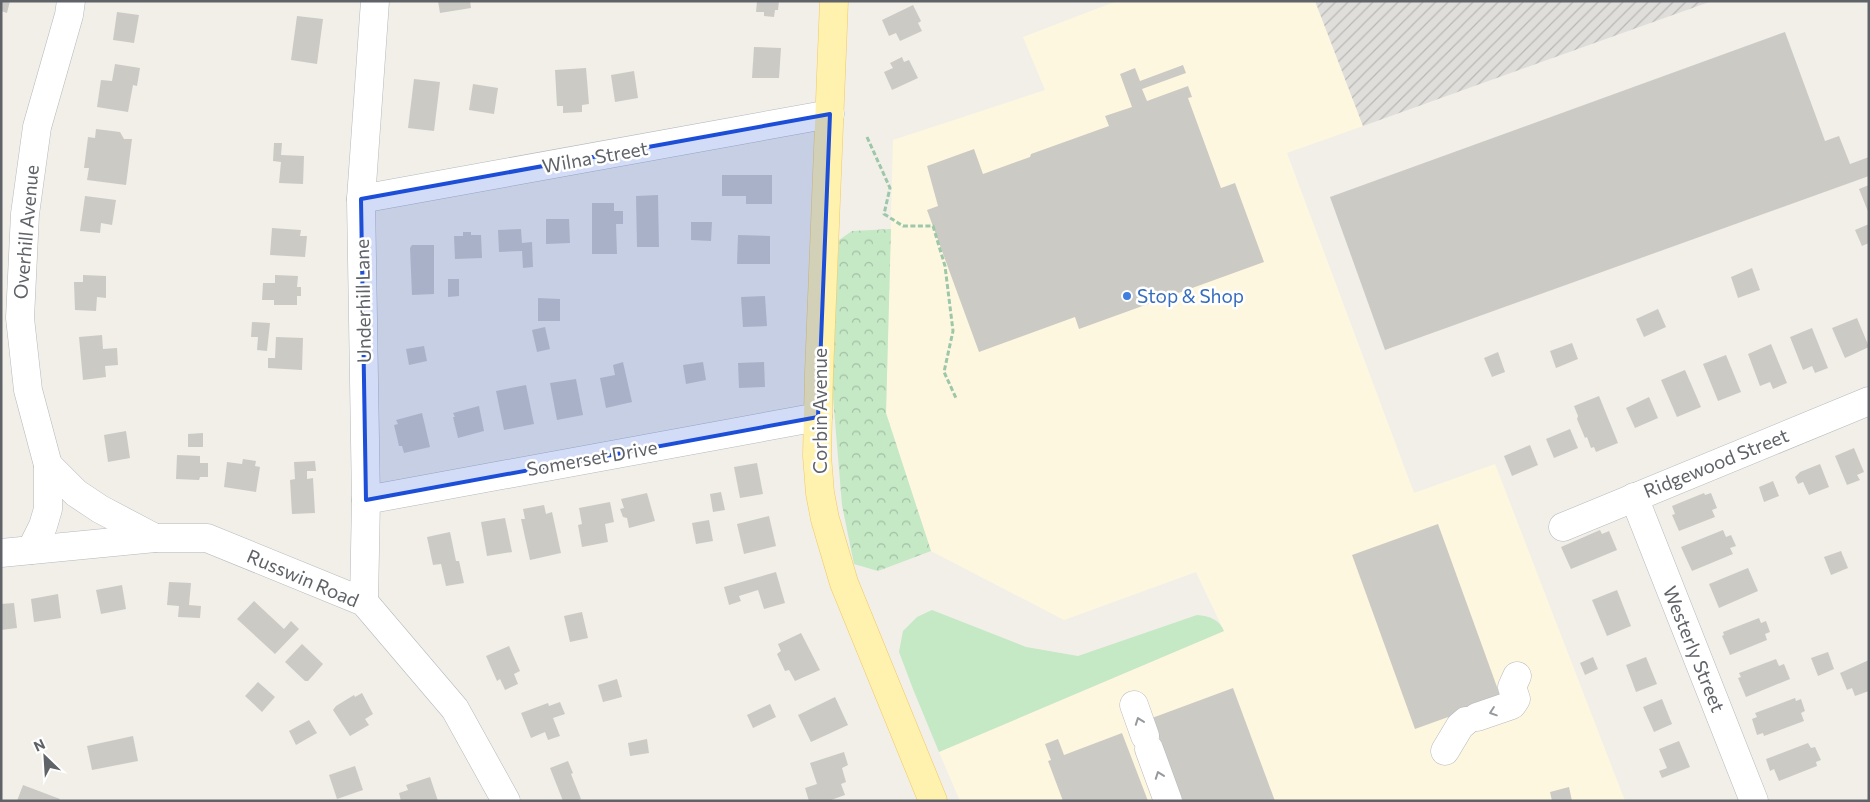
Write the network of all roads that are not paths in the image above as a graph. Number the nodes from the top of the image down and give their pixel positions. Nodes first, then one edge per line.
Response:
1 (71, 1) edge
2 (375, 1) edge
3 (834, 1) edge
4 (830, 114) junction
5 (361, 199) junction
6 (1869, 401) edge
7 (818, 417) junction
8 (48, 465) junction
9 (1634, 496) junction
10 (366, 500) junction
11 (1563, 527) dead end
12 (155, 538) junction
13 (30, 550) junction
14 (1, 553) edge
15 (364, 602) junction
16 (1517, 676) dead end
17 (1134, 705) dead end
18 (1445, 751) dead end
19 (506, 801) edge
20 (933, 801) edge
21 (1168, 801) edge
22 (1754, 801) edge

1 - 8 street, Overhill Avenue
2 - 5 street, Underhill Lane
3 - 4 main road, Corbin Avenue
4 - 5 street, Wilna Street
4 - 7 main road, Corbin Avenue
5 - 10 street, Underhill Lane
6 - 9 street, Ridgewood Street
7 - 10 street, Somerset Drive
7 - 20 main road, Corbin Avenue
8 - 12 street
8 - 13 street, Overhill Avenue
9 - 11 street, Ridgewood Street
9 - 22 street, Westerly Street
10 - 15 street, Underhill Lane
12 - 13 street, Russwin Road
12 - 15 street, Russwin Road
13 - 14 street, Russwin Road
15 - 19 street, Russwin Road
16 -> 18 street
21 -> 17 street

